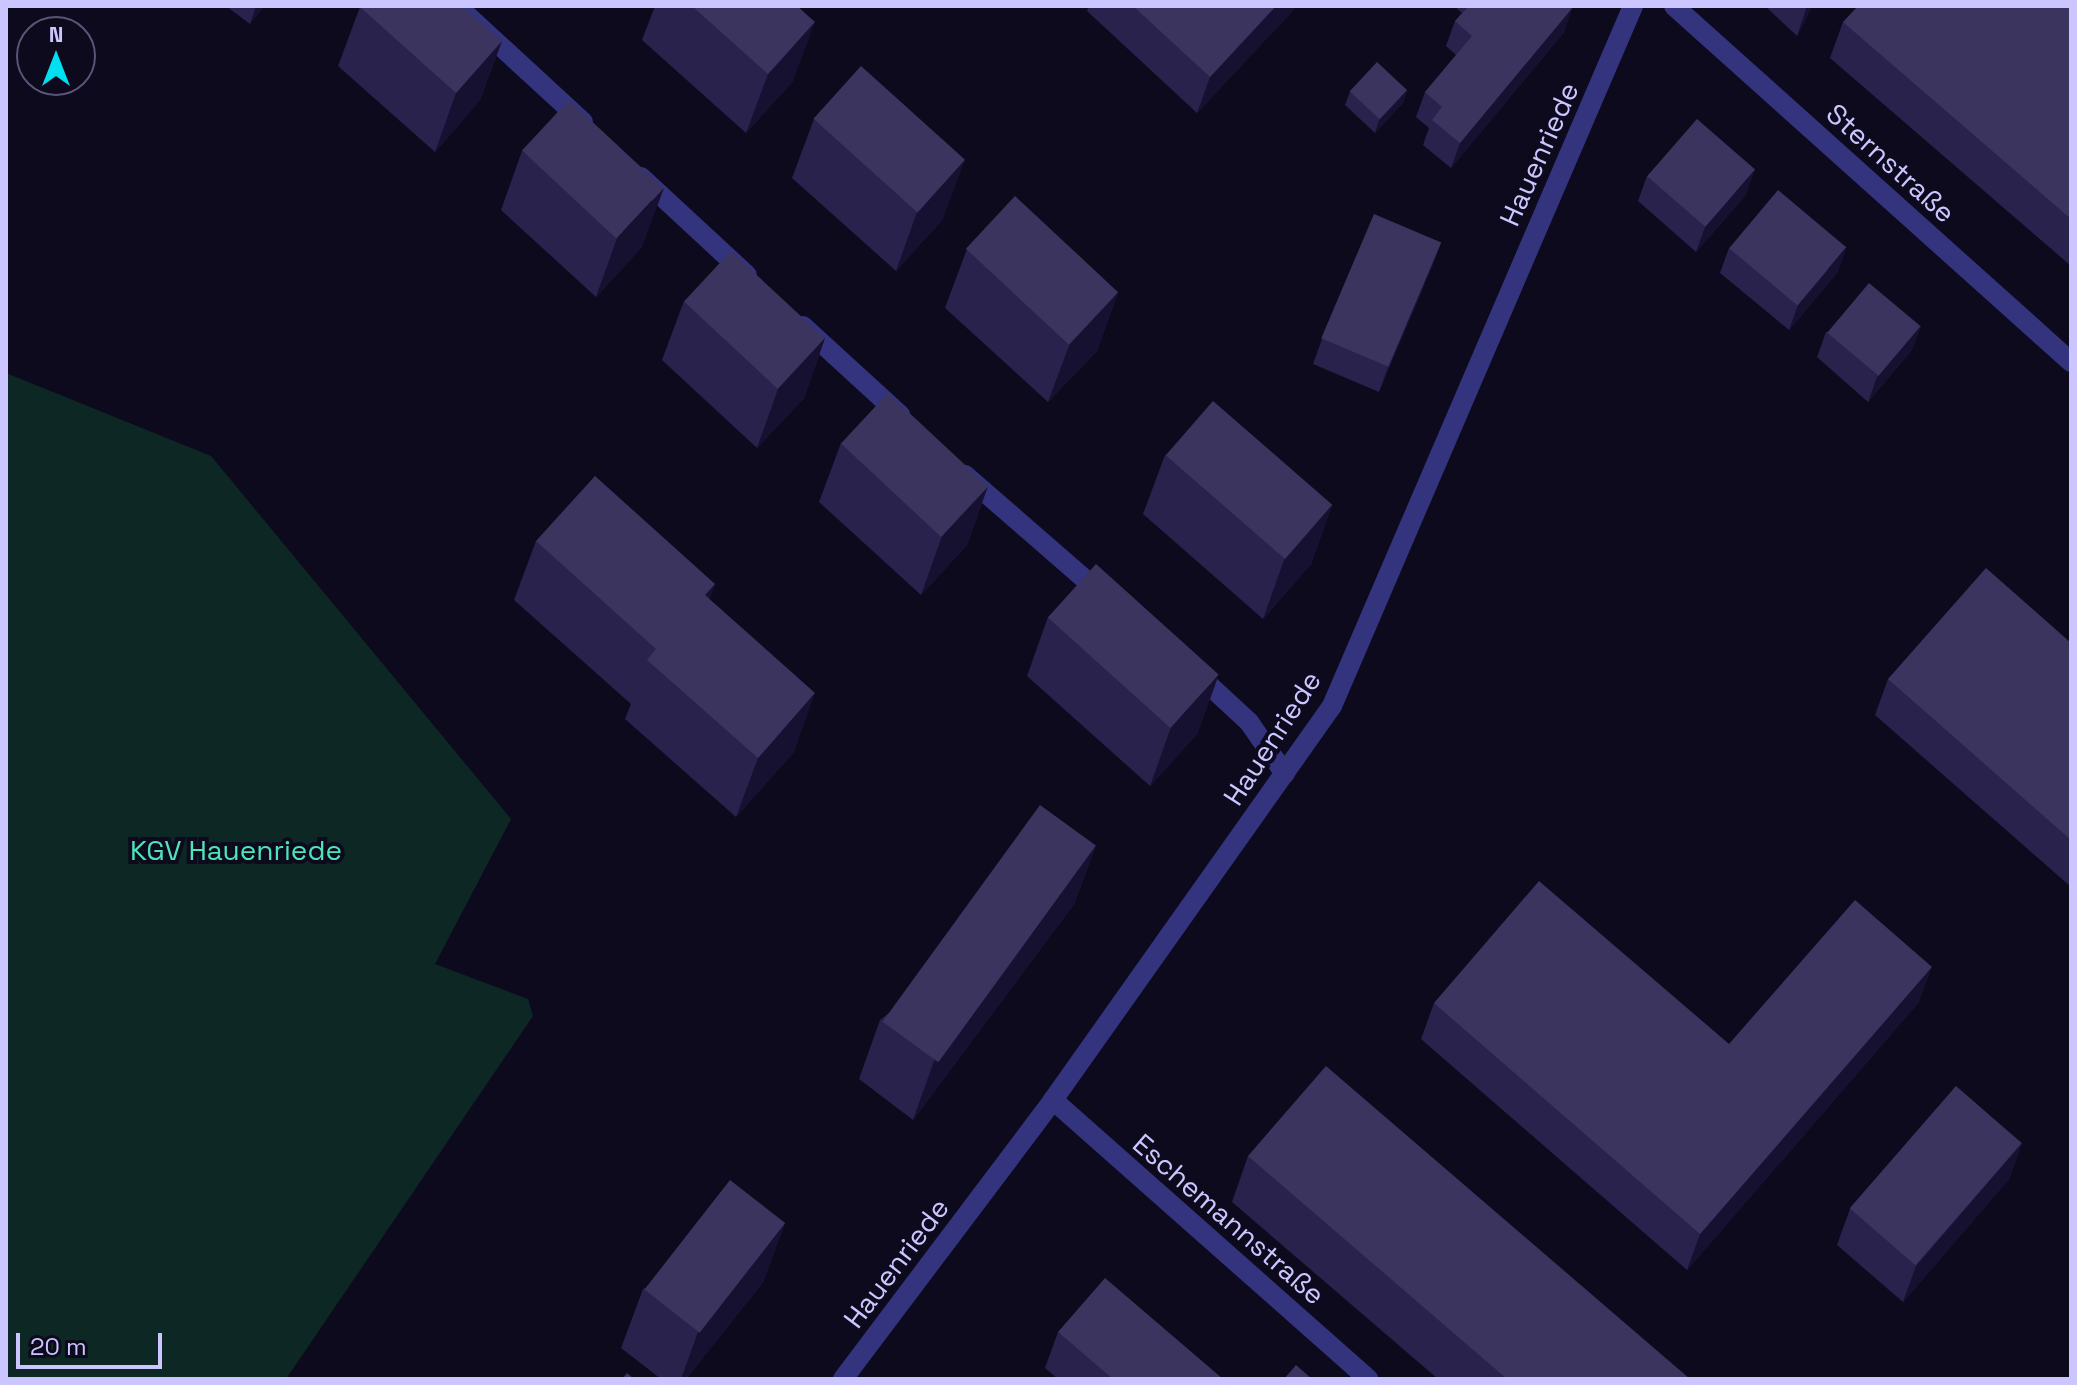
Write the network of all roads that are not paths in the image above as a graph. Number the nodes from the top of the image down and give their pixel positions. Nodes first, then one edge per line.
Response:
1 (457, 6) edge
2 (1633, 6) edge
3 (1674, 6) edge
4 (598, 136) edge
5 (621, 157) edge
6 (764, 291) edge
7 (787, 312) edge
8 (2071, 362) edge
9 (915, 429) edge
10 (950, 461) edge
11 (1127, 615) edge
12 (1174, 654) edge
13 (1285, 774) junction
14 (1053, 1100) junction
15 (843, 1379) edge
16 (1368, 1379) edge

1 - 4 street
2 - 13 street, Hauenriede
3 - 8 street, Sternstraße
5 - 6 street
7 - 9 street
10 - 11 street
12 - 13 street
13 - 14 street, Hauenriede
14 - 15 street, Hauenriede
14 - 16 street, Eschemannstraße

